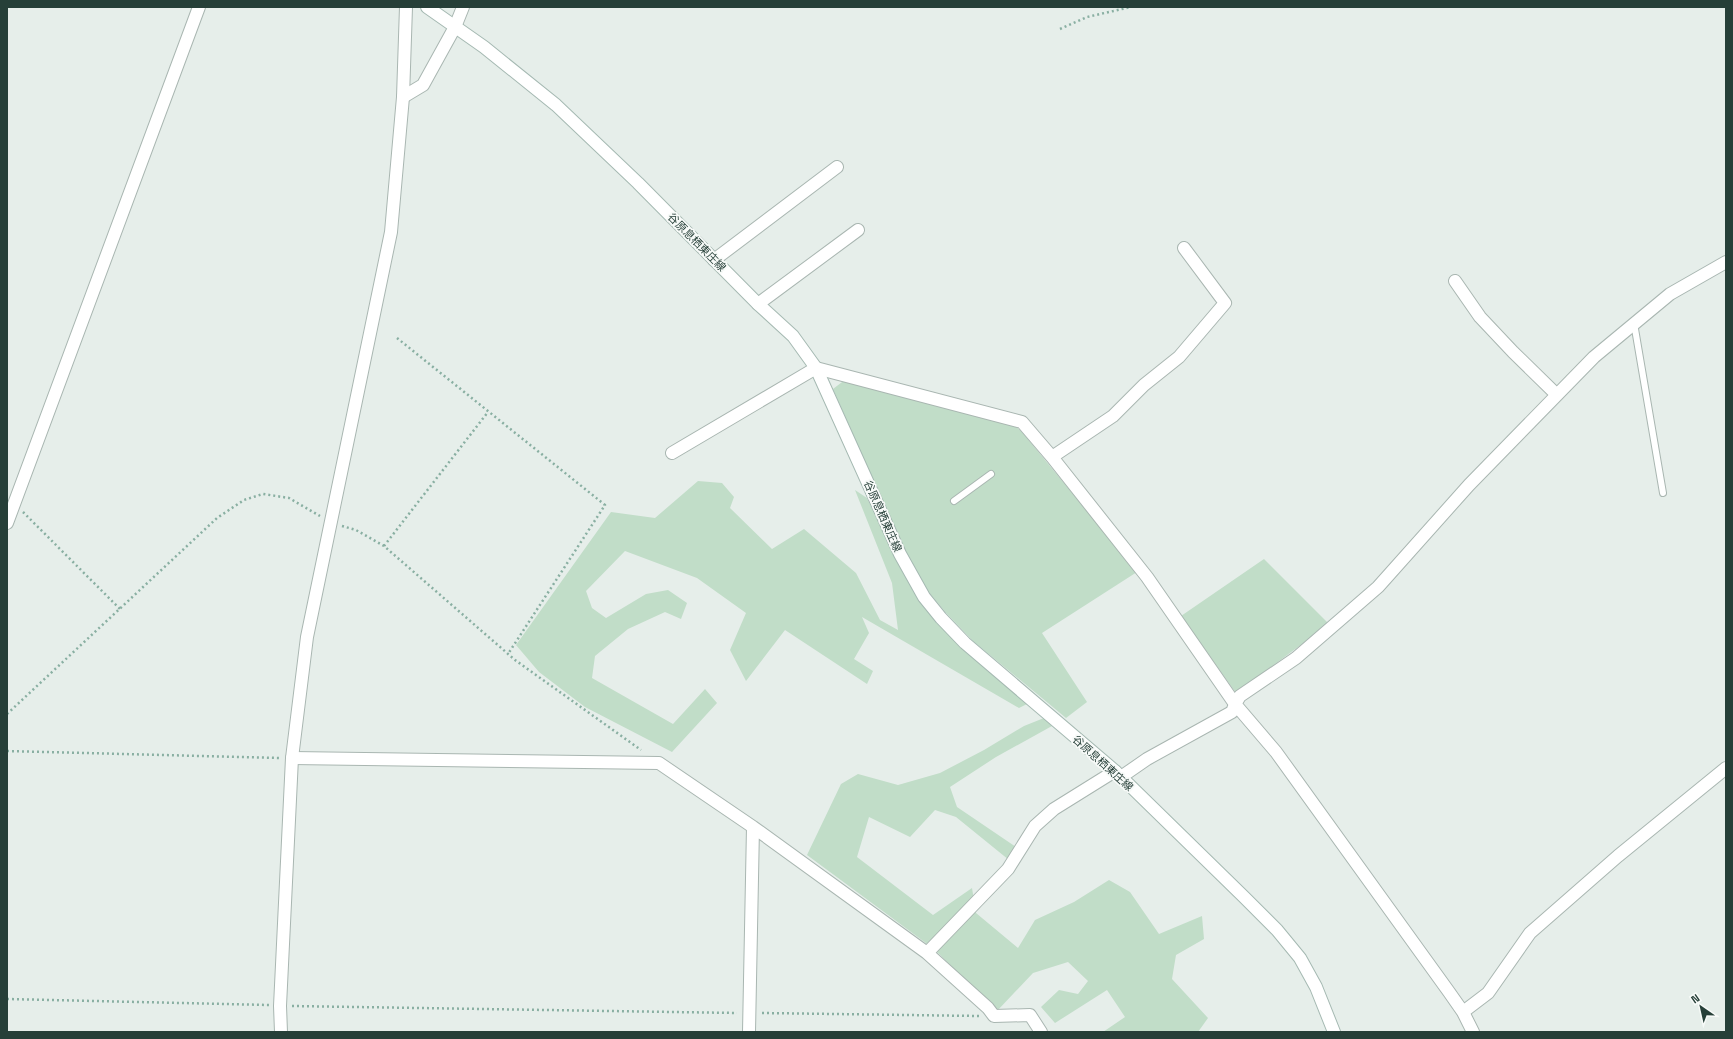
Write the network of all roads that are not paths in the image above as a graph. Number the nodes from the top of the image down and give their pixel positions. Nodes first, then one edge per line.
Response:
1 (199, 7) edge
2 (406, 7) edge
3 (427, 7) edge
4 (463, 7) edge
5 (455, 27) junction
6 (403, 97) junction
7 (837, 167) dead end
8 (858, 230) dead end
9 (1184, 248) dead end
10 (714, 260) junction
11 (1726, 262) edge
12 (1455, 281) dead end
13 (758, 304) junction
14 (1634, 323) junction
15 (816, 368) junction
16 (1557, 395) junction
17 (672, 453) dead end
18 (1052, 458) junction
19 (991, 474) dead end
20 (1663, 493) dead end
21 (954, 500) dead end
22 (7, 523) edge
23 (1235, 704) junction
24 (292, 758) junction
25 (1726, 768) edge
26 (1118, 774) junction
27 (753, 827) junction
28 (928, 953) junction
29 (1463, 1012) junction
30 (281, 1032) edge
31 (749, 1032) edge
32 (1040, 1032) edge
33 (1334, 1032) edge
34 (1473, 1032) edge

1 - 22 street
2 - 6 street
3 - 5 street, 谷原息栖東庄線
4 - 5 street
5 - 6 street
5 - 10 street, 谷原息栖東庄線
6 - 24 street
7 - 10 street
8 - 13 street
9 - 18 street
10 - 13 street, 谷原息栖東庄線
11 - 14 street
12 - 16 street
13 - 15 street, 谷原息栖東庄線
14 - 16 street
14 - 20 lane
15 - 17 street
15 - 18 street
15 - 26 street, 谷原息栖東庄線
16 - 23 street
18 - 23 street
19 - 21 lane
23 - 26 street
23 - 29 street
24 - 27 street
24 - 30 street
25 - 29 street
26 - 28 street
26 - 33 street, 谷原息栖東庄線
27 - 28 street
27 - 31 street
28 - 32 street
29 - 34 street

